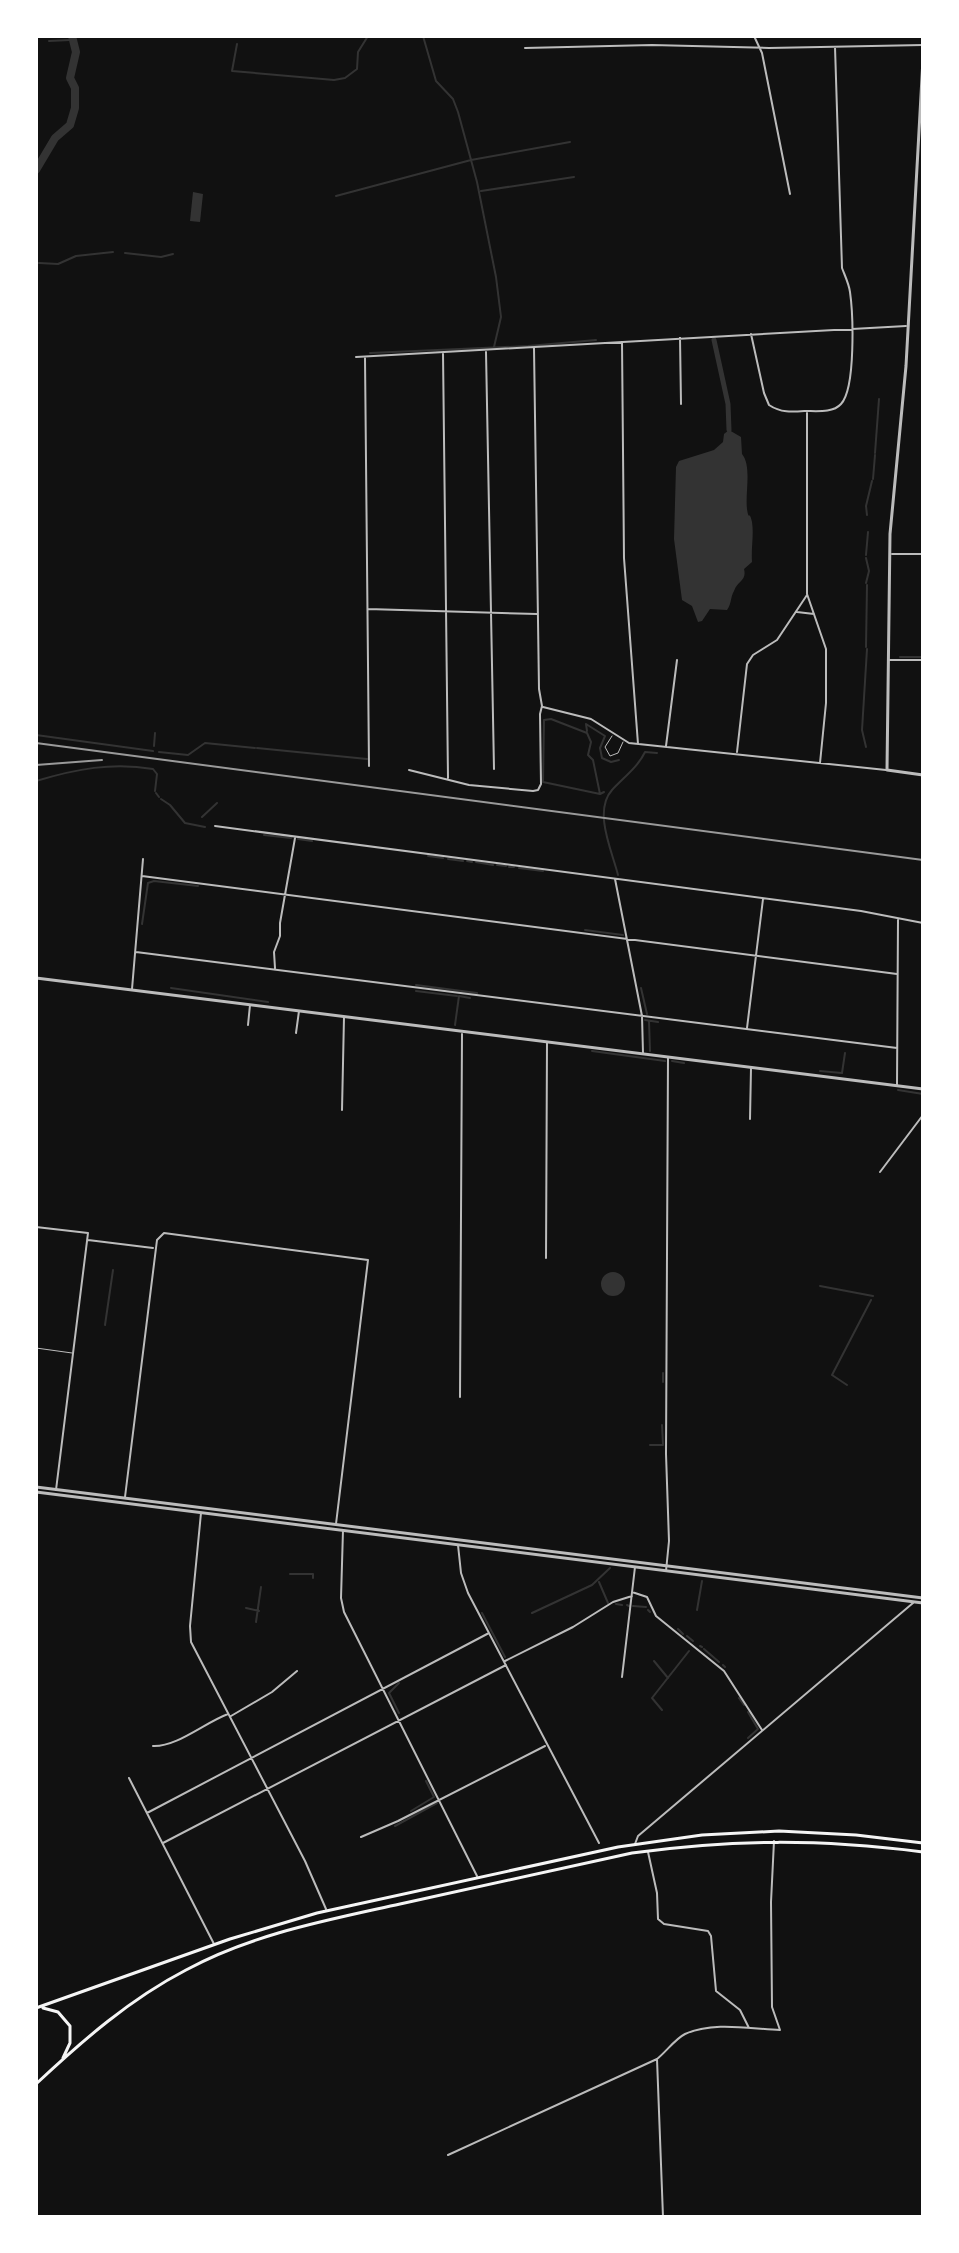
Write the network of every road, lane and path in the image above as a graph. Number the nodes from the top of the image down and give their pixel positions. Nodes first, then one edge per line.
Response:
1 (754, 36) edge
2 (923, 45) edge
3 (835, 47) junction
4 (525, 48) dead end
5 (758, 48) junction
6 (923, 59) edge
7 (790, 194) dead end
8 (908, 326) junction
9 (854, 327) junction
10 (750, 334) junction
11 (680, 338) junction
12 (622, 341) junction
13 (534, 348) junction
14 (486, 350) junction
15 (443, 352) junction
16 (365, 356) junction
17 (356, 357) dead end
18 (681, 404) dead end
19 (807, 411) junction
20 (889, 554) junction
21 (923, 554) edge
22 (807, 594) junction
23 (368, 609) junction
24 (796, 611) junction
25 (446, 613) junction
26 (492, 613) junction
27 (538, 614) junction
28 (815, 614) junction
29 (677, 660) dead end
30 (888, 660) junction
31 (923, 660) edge
32 (542, 706) junction
33 (613, 734) junction
34 (623, 742) junction
35 (638, 744) junction
36 (666, 747) junction
37 (737, 754) junction
38 (820, 763) junction
39 (369, 766) dead end
40 (494, 769) dead end
41 (409, 770) dead end
42 (887, 770) junction
43 (923, 775) edge
44 (448, 779) junction
45 (215, 826) dead end
46 (296, 836) junction
47 (143, 859) dead end
48 (142, 876) junction
49 (615, 878) junction
50 (285, 895) junction
51 (763, 898) junction
52 (898, 919) junction
53 (923, 923) edge
54 (627, 939) junction
55 (136, 952) junction
56 (756, 955) junction
57 (275, 970) junction
58 (897, 974) junction
59 (36, 978) edge
60 (132, 990) junction
61 (250, 1004) junction
62 (299, 1010) junction
63 (344, 1015) junction
64 (642, 1016) junction
65 (248, 1025) dead end
66 (747, 1029) junction
67 (462, 1030) junction
68 (296, 1033) dead end
69 (547, 1041) junction
70 (897, 1048) junction
71 (643, 1053) junction
72 (668, 1056) junction
73 (752, 1067) junction
74 (897, 1085) junction
75 (923, 1089) edge
76 (342, 1110) dead end
77 (923, 1115) edge
78 (750, 1119) dead end
79 (880, 1172) dead end
80 (36, 1227) edge
81 (87, 1240) junction
82 (156, 1248) junction
83 (546, 1258) dead end
84 (36, 1348) edge
85 (72, 1353) junction
86 (460, 1397) dead end
87 (36, 1490) edge
88 (56, 1492) junction
89 (125, 1501) junction
90 (202, 1510) junction
91 (336, 1527) junction
92 (343, 1528) junction
93 (459, 1542) junction
94 (635, 1564) junction
95 (666, 1568) junction
96 (632, 1594) junction
97 (922, 1598) edge
98 (914, 1602) junction
99 (489, 1633) junction
100 (505, 1663) junction
101 (297, 1671) dead end
102 (622, 1677) dead end
103 (383, 1690) junction
104 (230, 1715) junction
105 (399, 1719) junction
106 (763, 1731) junction
107 (153, 1746) dead end
108 (547, 1746) junction
109 (252, 1758) junction
110 (129, 1778) dead end
111 (266, 1787) junction
112 (439, 1799) junction
113 (147, 1813) junction
114 (767, 1832) junction
115 (361, 1837) dead end
116 (767, 1841) junction
117 (774, 1841) junction
118 (163, 1843) junction
119 (599, 1843) dead end
120 (923, 1843) edge
121 (635, 1844) junction
122 (648, 1851) junction
123 (923, 1852) edge
124 (553, 1861) junction
125 (555, 1870) junction
126 (477, 1877) junction
127 (326, 1911) junction
128 (328, 1920) junction
129 (214, 1945) junction
130 (38, 2007) edge
131 (749, 2028) junction
132 (657, 2059) junction
133 (62, 2060) junction
134 (36, 2082) edge
135 (448, 2155) dead end
136 (663, 2217) edge

1 - 5 street
2 - 3 street
3 - 5 street
3 - 9 street
4 - 5 street
5 - 7 street
6 - 8 street
8 - 9 street
8 - 20 street
9 - 10 street
9 - 19 street
10 - 11 street
10 - 19 street
11 - 12 street
11 - 18 street
12 - 13 street
12 - 35 street
13 - 14 street
13 - 27 street
14 - 15 street
14 - 26 street
15 - 16 street
15 - 25 street
16 - 17 street
16 - 23 street
19 - 22 street
20 - 21 street
20 - 30 street
22 - 24 street
22 - 28 street
23 - 25 street
23 - 39 street
24 - 28 street
24 - 37 street
25 - 26 street
25 - 44 street
26 - 27 street
26 - 40 street
27 - 32 street
28 - 38 street
29 - 36 street
30 - 31 street
30 - 42 street
32 - 33 street
32 - 44 street
33 - 34 street
33 - 34 lane
34 - 35 street
35 - 36 street
36 - 37 street
37 - 38 street
38 - 42 street
41 - 44 street
42 - 43 street
45 - 46 street
46 - 49 street
46 - 50 street
47 - 48 street
48 - 50 street
48 - 55 street
49 - 51 street
49 - 54 street
50 - 54 street
50 - 57 street
51 - 52 street
51 - 56 street
52 - 53 street
52 - 58 street
54 - 56 street
54 - 64 street
55 - 57 street
55 - 60 street
56 - 58 street
56 - 66 street
57 - 64 street
58 - 70 street
59 - 60 street
60 - 61 street
61 - 62 street
61 - 65 street
62 - 63 street
62 - 68 street
63 - 67 street
63 - 76 street
64 - 66 street
64 - 71 street
66 - 70 street
67 - 69 street
67 - 86 street
69 - 71 street
69 - 83 street
70 - 74 street
71 - 72 street
72 - 73 street
72 - 95 street
73 - 74 street
73 - 78 street
74 - 75 street
77 - 79 street
80 - 81 street
81 - 82 street
81 - 85 street
82 - 89 street
82 - 91 street
84 - 85 lane
85 - 88 street
87 - 88 street
88 - 89 street
89 - 90 street
90 - 91 street
90 - 104 street
91 - 92 street
92 - 93 street
92 - 103 street
93 - 94 street
93 - 99 street
94 - 95 street
94 - 96 street
95 - 97 street
95 - 98 street
96 - 100 street
96 - 102 street
96 - 106 street
97 - 98 street
98 - 106 street
99 - 100 street
99 - 103 street
100 - 105 street
100 - 108 street
101 - 104 street
103 - 105 street
103 - 109 street
104 - 107 street
104 - 109 street
105 - 111 street
105 - 112 street
106 - 121 street
108 - 112 street
108 - 119 street
109 - 111 street
109 - 113 street
110 - 113 street
111 - 118 street
111 - 127 street
112 - 115 street
112 - 126 street
113 - 118 street
114 - 116 main road
114 - 120 main road
114 - 121 main road
116 - 117 main road
116 - 122 main road
117 - 123 main road
117 - 131 street
118 - 129 street
121 - 124 main road
122 - 125 main road
122 - 131 street
124 - 125 main road
124 - 126 main road
125 - 128 main road
126 - 127 main road
127 - 128 main road
127 - 129 main road
128 - 133 main road
129 - 130 main road
130 - 133 main road
131 - 132 street
132 - 135 street
132 - 136 street
133 - 134 main road

